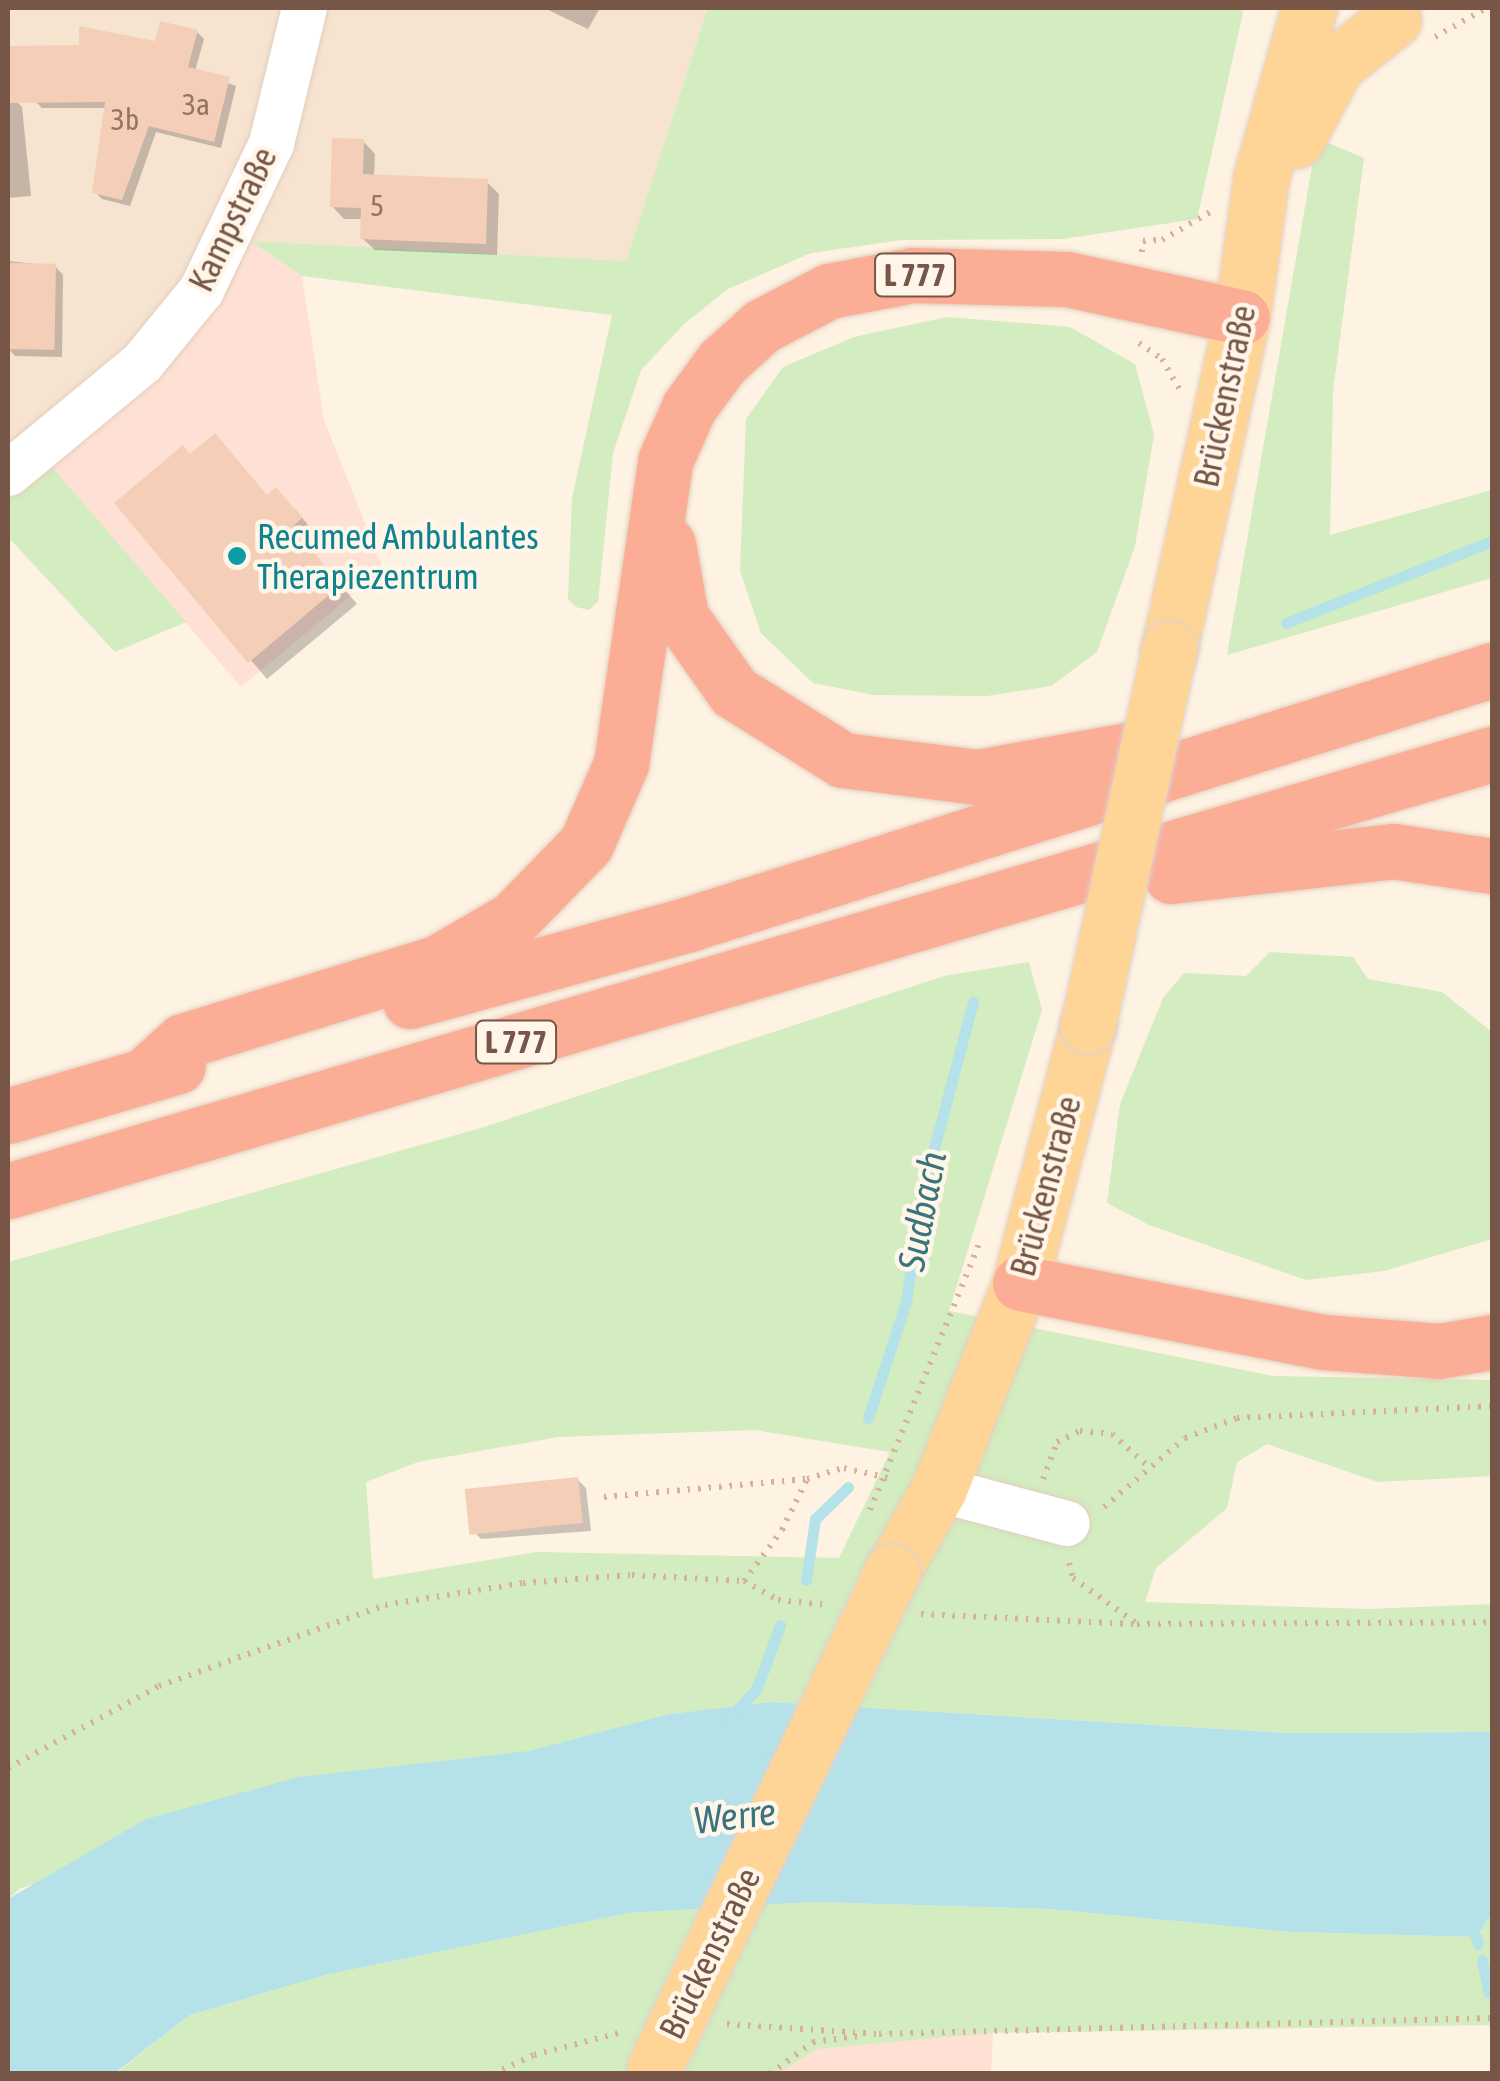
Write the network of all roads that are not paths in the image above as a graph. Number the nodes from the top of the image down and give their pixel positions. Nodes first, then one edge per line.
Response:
1 (304, 8) edge
2 (1308, 8) edge
3 (1338, 8) edge
4 (1407, 14) edge
5 (1257, 236) junction
6 (1242, 318) junction
7 (664, 461) junction
8 (8, 473) edge
9 (1472, 676) edge
10 (1492, 754) edge
11 (1492, 866) edge
12 (1024, 893) junction
13 (144, 1075) junction
14 (8, 1116) edge
15 (8, 1191) edge
16 (1020, 1282) junction
17 (1492, 1342) edge
18 (939, 1490) junction
19 (1052, 1521) road end
20 (629, 2072) edge

1 - 8 street, Kampstraße
2 - 5 main road, Brückenstraße
3 - 4 main road
4 - 5 main road, Brückenstraße
5 - 6 main road, Brückenstraße
6 - 7 highway, L 777
6 - 16 main road, Brückenstraße, bridge
7 - 9 highway
7 - 13 highway, L 777
9 - 13 highway, L 777
10 - 12 highway, L 777
11 - 12 highway
12 - 15 highway, L 777
13 - 14 highway, L 777
16 - 17 highway
16 - 18 main road, Brückenstraße
18 - 19 street
18 - 20 main road, Brückenstraße, bridge

